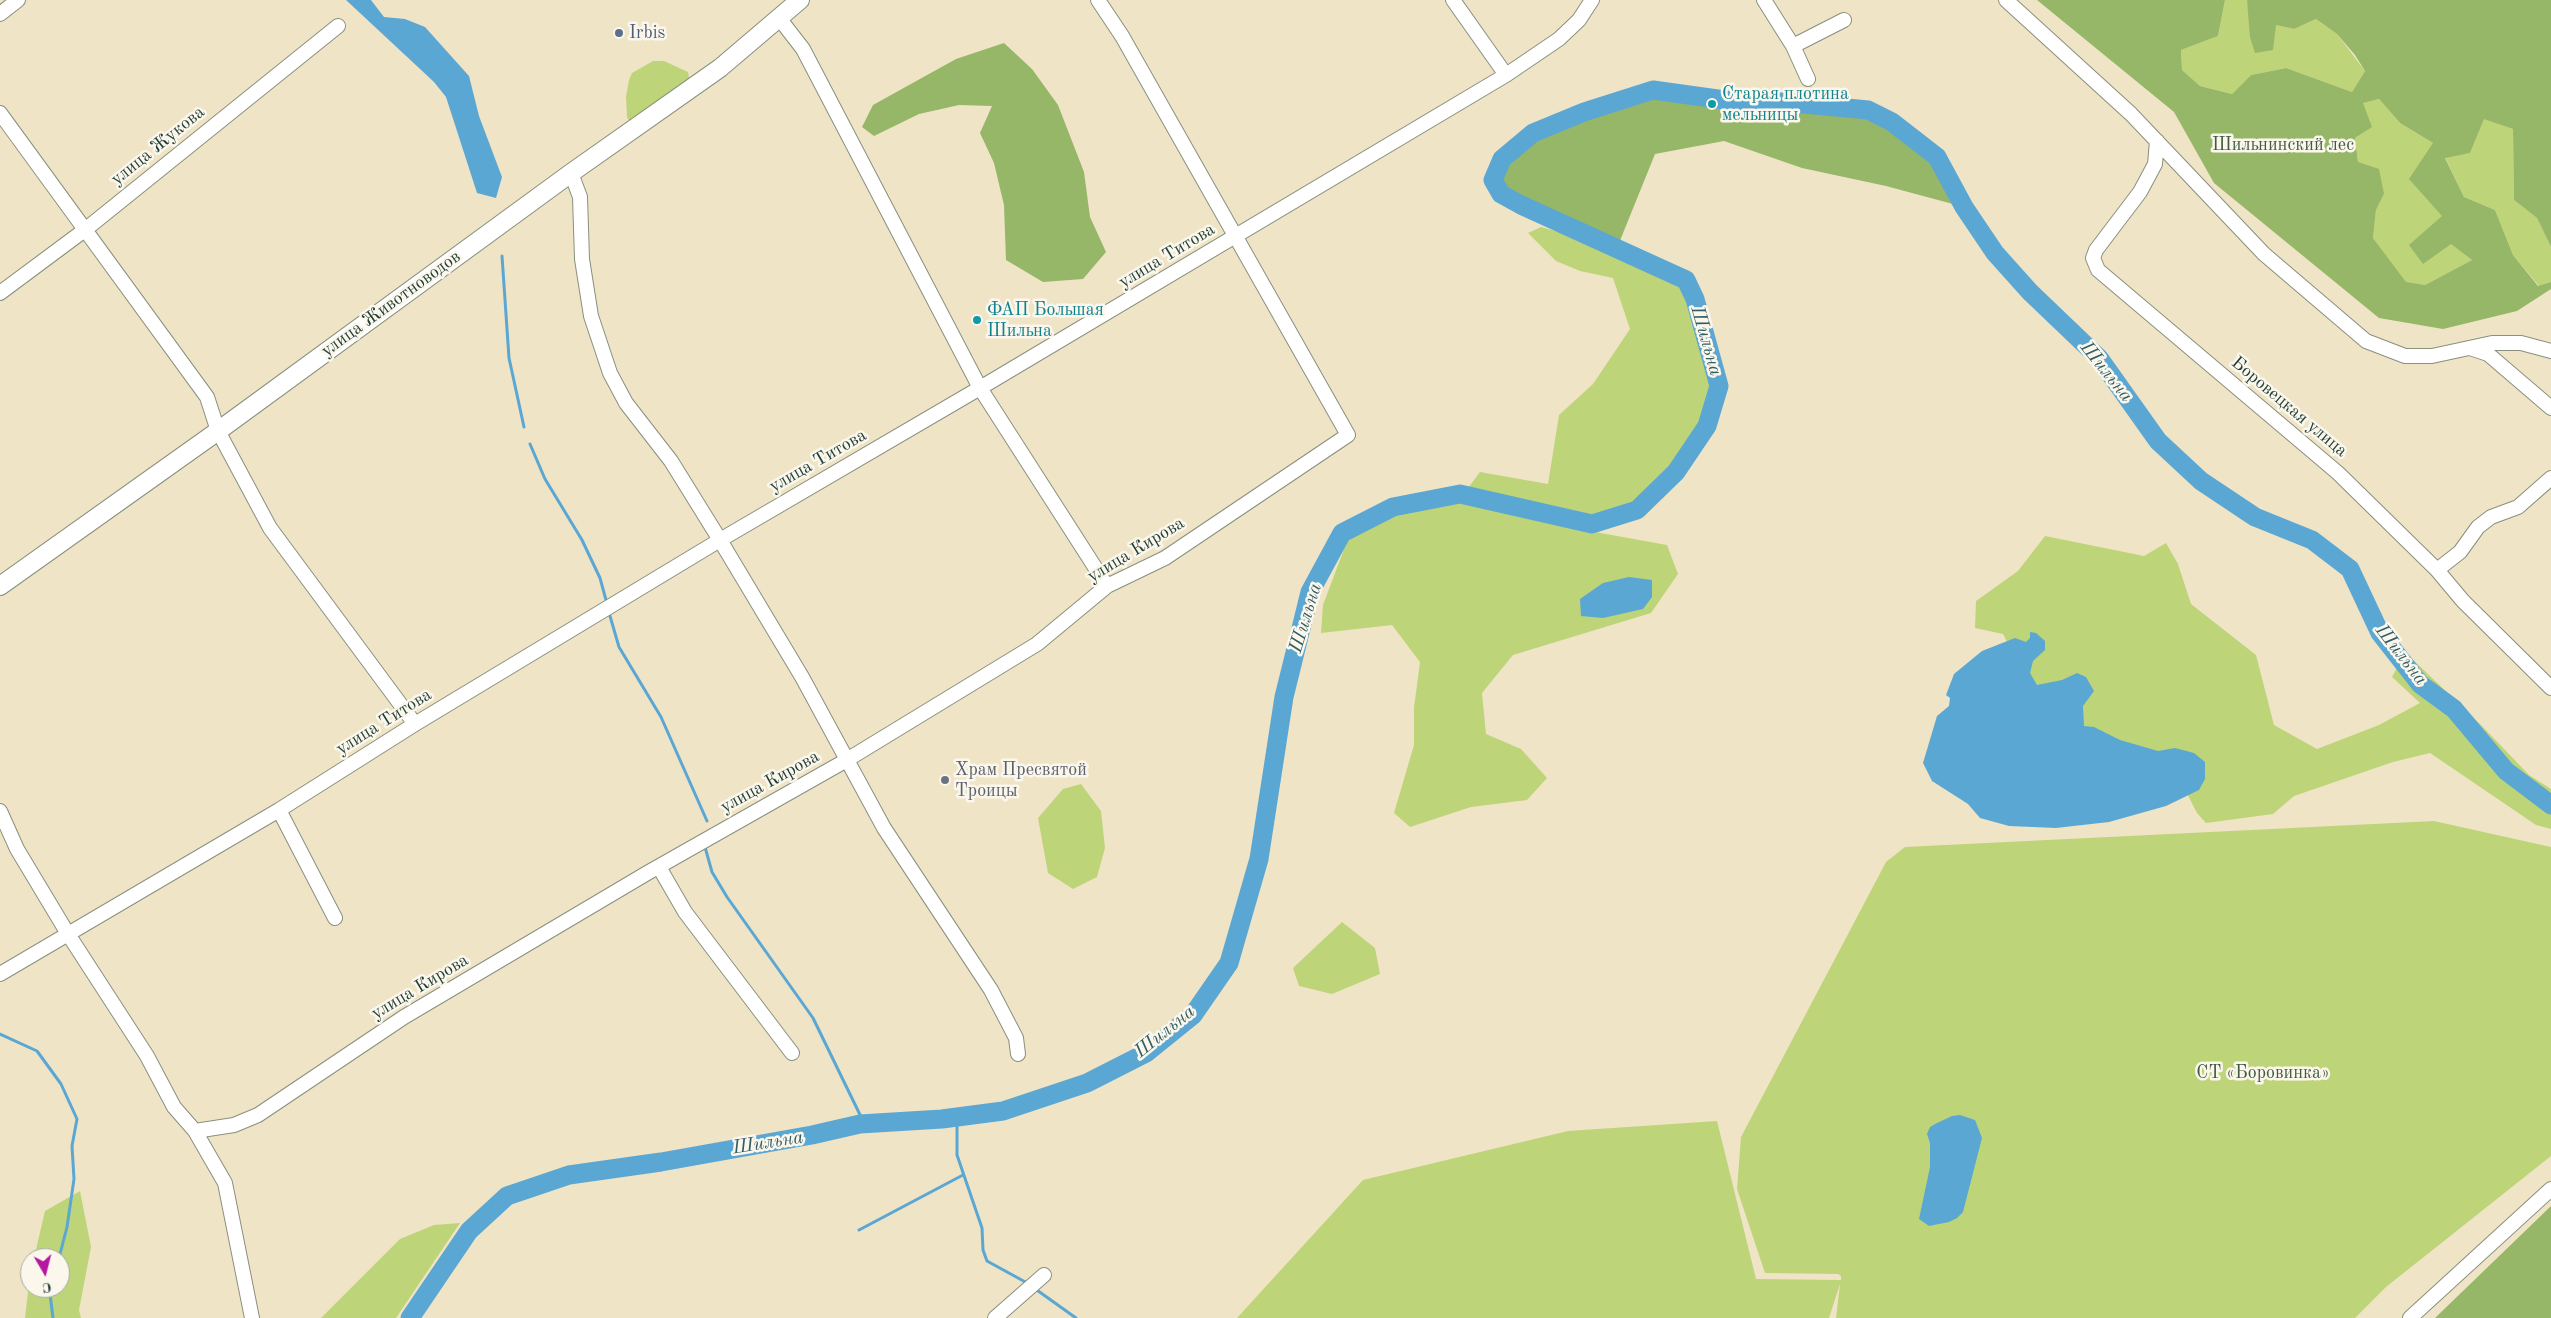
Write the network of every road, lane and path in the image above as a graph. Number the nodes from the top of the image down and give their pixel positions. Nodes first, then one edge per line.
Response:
1 (18, 0) edge
2 (800, 0) edge
3 (1098, 0) edge
4 (1453, 0) edge
5 (1592, 0) edge
6 (1764, 0) edge
7 (2006, 0) edge
8 (0, 14) edge
9 (779, 18) junction
10 (1844, 20) dead end
11 (338, 26) dead end
12 (1793, 46) junction
13 (1506, 75) junction
14 (1808, 78) dead end
15 (0, 113) edge
16 (2157, 142) junction
17 (571, 173) junction
18 (86, 229) junction
19 (1235, 236) junction
20 (0, 293) edge
21 (2470, 348) junction
22 (2551, 351) edge
23 (980, 388) junction
24 (2551, 408) edge
25 (218, 431) junction
26 (2551, 478) edge
27 (720, 540) junction
28 (2437, 570) junction
29 (0, 586) edge
30 (1107, 586) junction
31 (2551, 688) edge
32 (415, 724) junction
33 (845, 761) junction
34 (279, 810) junction
35 (0, 811) edge
36 (659, 867) junction
37 (335, 918) dead end
38 (68, 934) junction
39 (0, 974) edge
40 (792, 1054) dead end
41 (1018, 1054) dead end
42 (194, 1132) junction
43 (2551, 1188) edge
44 (1044, 1275) dead end
45 (252, 1318) edge
46 (995, 1318) edge
47 (2410, 1318) edge

1 - 8 street
2 - 9 main road, улица Животноводов
3 - 19 street
4 - 13 street
5 - 13 street, улица Титова
6 - 12 street
7 - 16 street
9 - 17 main road, улица Животноводов
9 - 23 street
10 - 12 street
11 - 18 street, улица Жукова
12 - 14 street
13 - 19 street, улица Титова
15 - 18 street
16 - 21 street
16 - 28 street, Боровецкая улица
17 - 25 main road, улица Животноводов
17 - 27 street
18 - 20 street, улица Жукова
18 - 25 street
19 - 23 street, улица Титова
19 - 30 street, улица Кирова
21 - 22 street
21 - 24 street
23 - 27 street, улица Титова
23 - 30 street
25 - 29 main road, улица Животноводов
25 - 32 street
26 - 28 street
27 - 32 street, улица Титова
27 - 33 street
28 - 31 street, Боровецкая улица
30 - 33 street, улица Кирова
32 - 34 street, улица Титова
33 - 36 street, улица Кирова
33 - 41 street
34 - 37 street
34 - 38 street, улица Титова
35 - 38 street
36 - 40 street
36 - 42 street, улица Кирова
38 - 39 street, улица Титова
38 - 42 street
42 - 45 street
43 - 47 street
44 - 46 street

